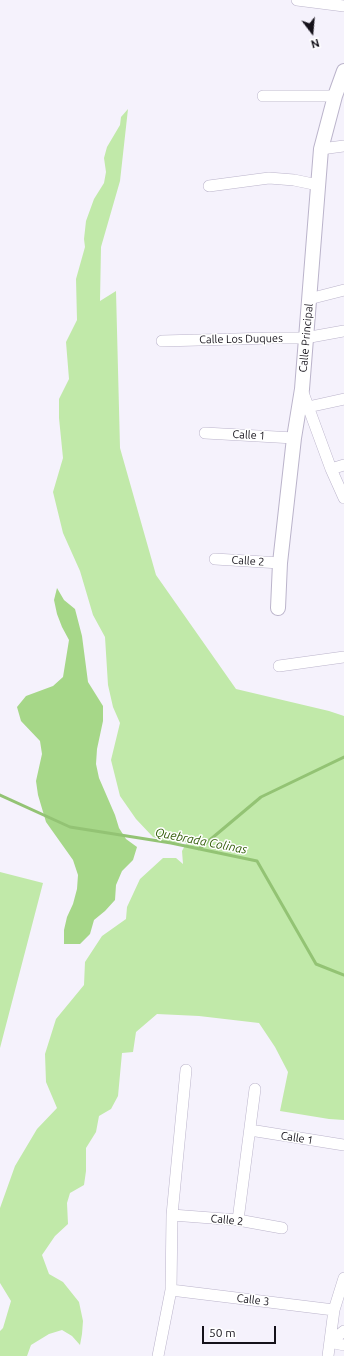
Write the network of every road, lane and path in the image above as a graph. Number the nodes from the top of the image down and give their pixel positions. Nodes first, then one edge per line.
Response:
1 (298, 0) edge
2 (344, 6) edge
3 (344, 71) edge
4 (263, 96) dead end
5 (335, 96) junction
6 (344, 146) edge
7 (321, 149) junction
8 (318, 185) junction
9 (209, 186) dead end
10 (344, 290) edge
11 (309, 299) junction
12 (344, 331) edge
13 (305, 338) junction
14 (162, 341) dead end
15 (302, 389) junction
16 (344, 399) edge
17 (308, 407) junction
18 (205, 433) dead end
19 (294, 438) junction
20 (344, 465) edge
21 (331, 469) junction
22 (344, 498) edge
23 (215, 559) dead end
24 (280, 563) junction
25 (278, 608) dead end
26 (344, 657) edge
27 (279, 666) dead end
28 (186, 1070) dead end
29 (254, 1090) dead end
30 (250, 1130) junction
31 (344, 1145) edge
32 (172, 1215) junction
33 (238, 1220) junction
34 (282, 1228) dead end
35 (344, 1278) edge
36 (171, 1290) junction
37 (334, 1310) junction
38 (344, 1331) edge
39 (330, 1342) junction
40 (344, 1345) edge
41 (158, 1356) edge
42 (328, 1356) edge

1 - 2 street
3 - 5 street, Calle Principal
4 - 5 street
5 - 7 street, Calle Principal
6 - 7 street
7 - 8 street, Calle Principal
8 - 9 street
8 - 11 street, Calle Principal
10 - 11 street
11 - 13 street, Calle Principal
12 - 13 street, Calle Los Duques
13 - 14 street, Calle Los Duques
13 - 15 street, Calle Principal
15 - 17 street
15 - 19 street, Calle Principal
16 - 17 street
17 - 21 street
18 - 19 street, Calle 1
19 - 24 street, Calle Principal
20 - 21 street
21 - 22 street
23 - 24 street, Calle 2
24 - 25 street, Calle Principal
26 - 27 street
28 - 32 street
29 - 30 street
30 - 31 street, Calle 1
30 - 33 street
32 - 33 street, Calle 2
32 - 36 street
33 - 34 street, Calle 2
35 - 37 street
36 - 37 street, Calle 3
36 - 41 street
37 - 39 street
38 - 39 street
39 - 40 street
39 - 42 street

